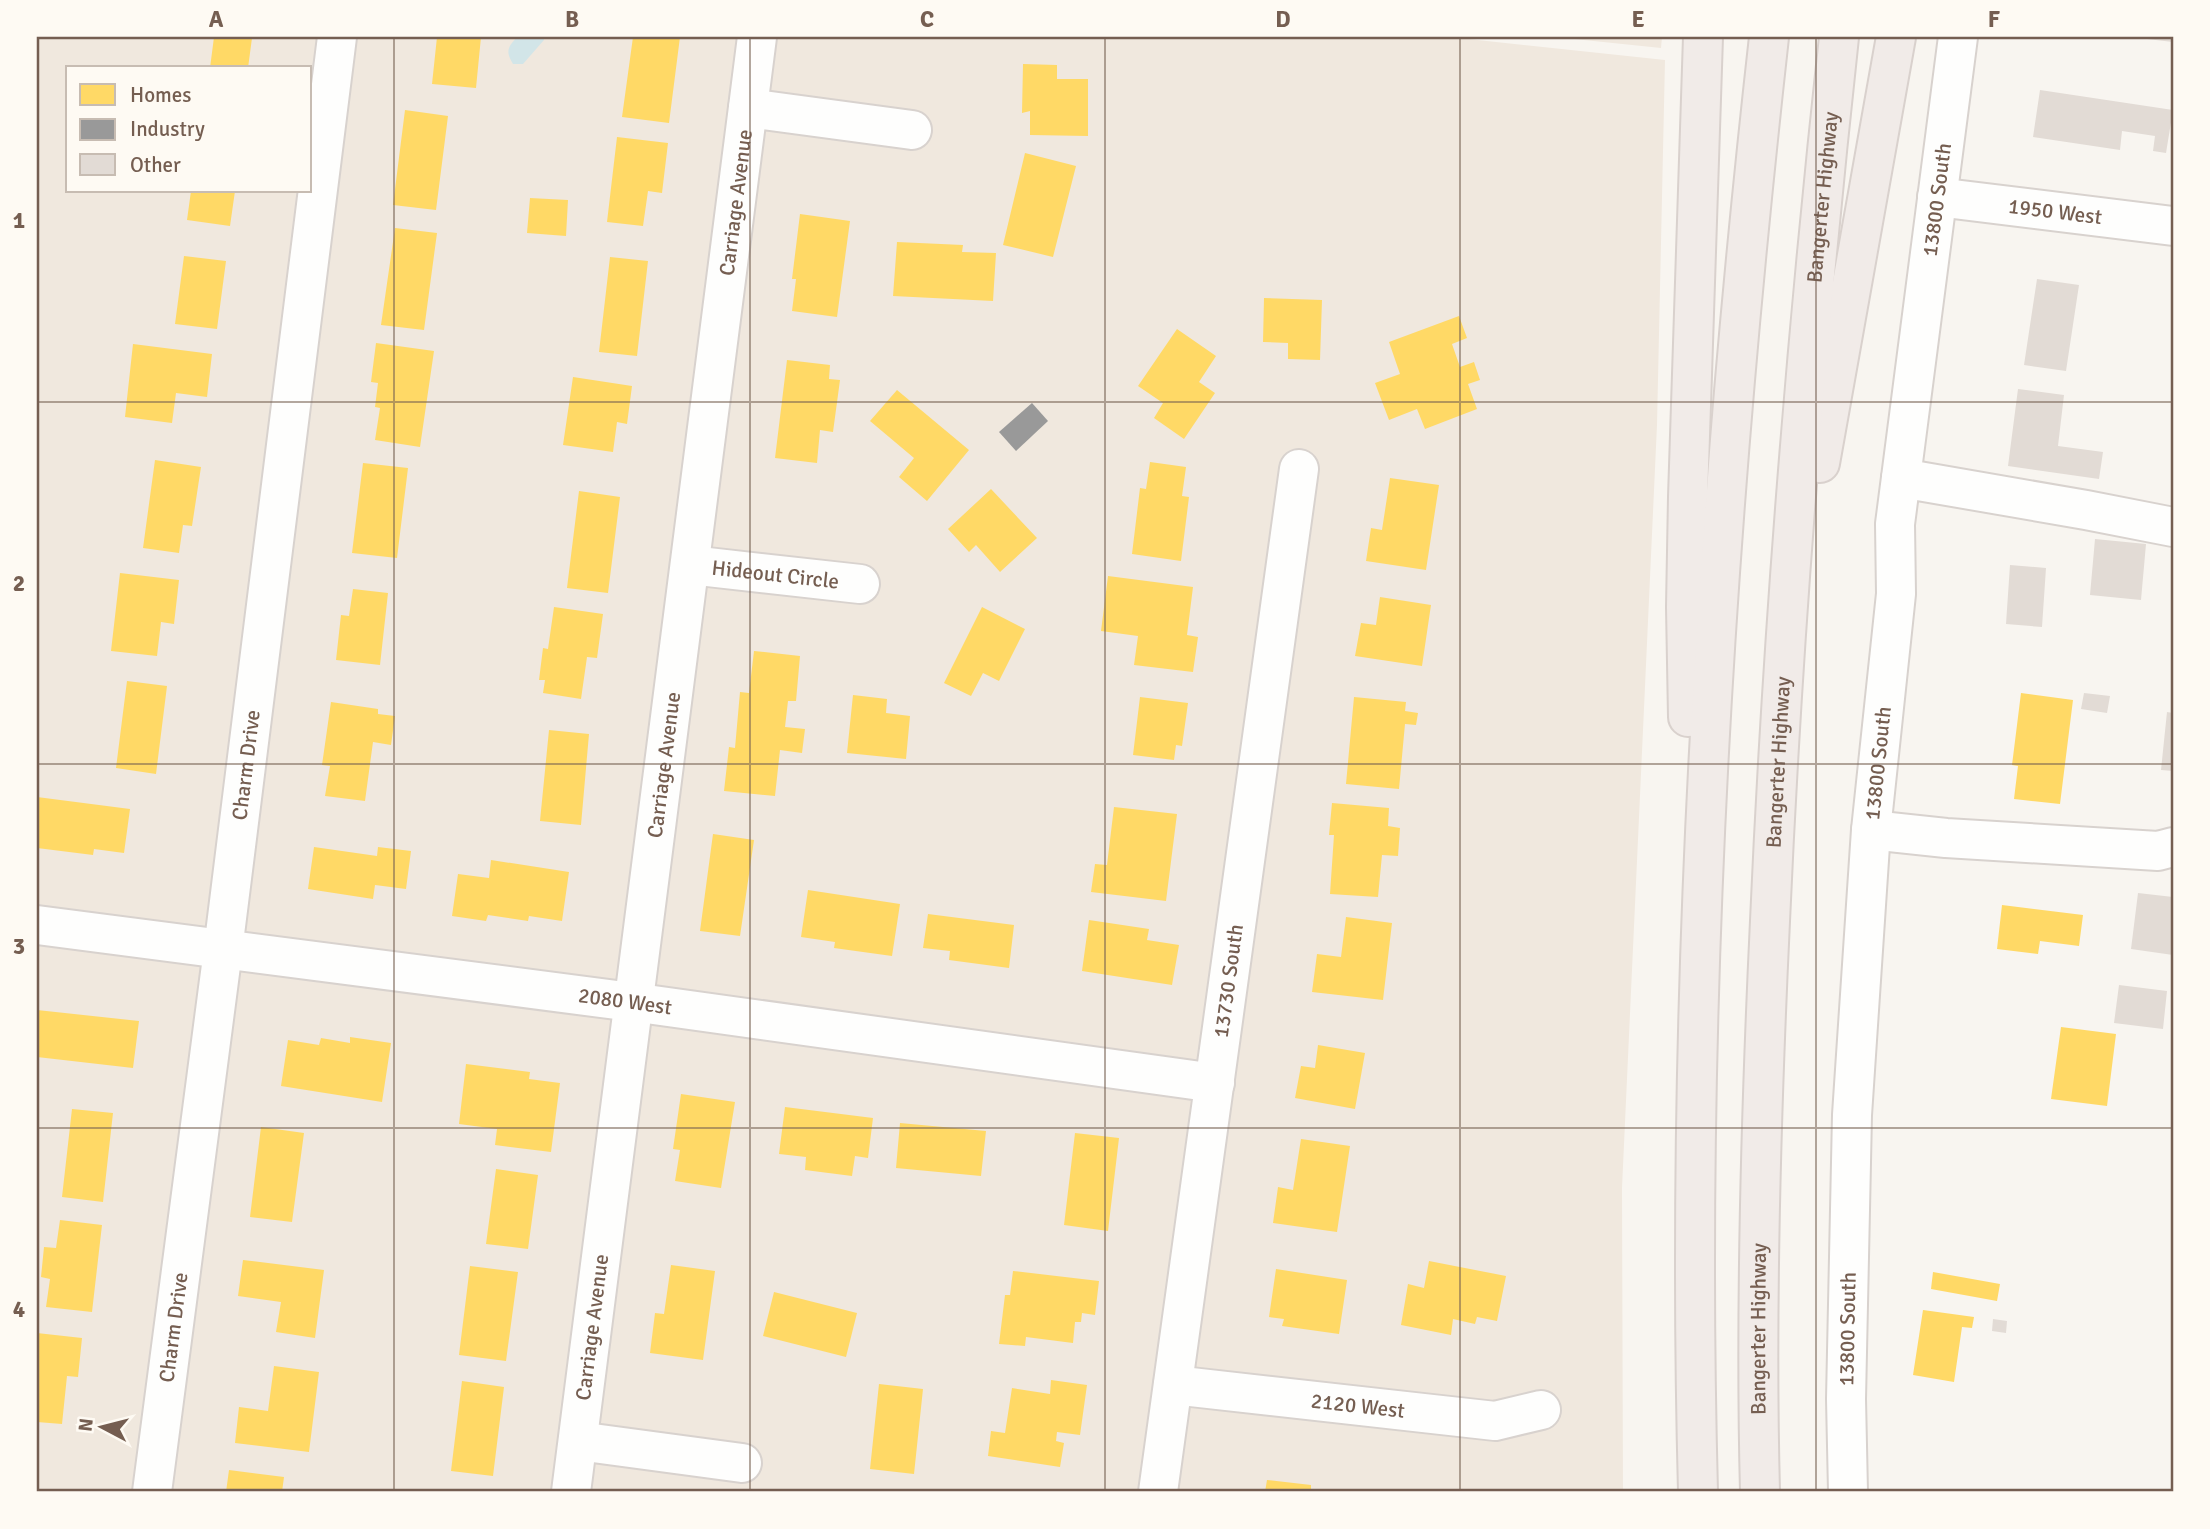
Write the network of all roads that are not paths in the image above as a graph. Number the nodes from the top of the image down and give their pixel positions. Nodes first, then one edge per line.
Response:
1 (337, 37) edge
2 (757, 37) edge
3 (1703, 37) edge
4 (1769, 37) edge
5 (1839, 37) edge
6 (1896, 37) edge
7 (1958, 37) edge
8 (748, 108) junction
9 (912, 130) dead end
10 (1937, 197) junction
11 (2173, 226) edge
12 (1299, 469) dead end
13 (1901, 478) junction
14 (2173, 527) edge
15 (690, 565) junction
16 (860, 584) dead end
17 (1776, 784) junction
18 (1871, 830) junction
19 (2168, 854) edge
20 (37, 925) edge
21 (1702, 936) junction
22 (223, 950) junction
23 (632, 1002) junction
24 (1215, 1083) junction
25 (1173, 1385) junction
26 (1541, 1410) dead end
27 (578, 1441) junction
28 (743, 1463) dead end
29 (152, 1492) edge
30 (571, 1492) edge
31 (1158, 1492) edge
32 (1698, 1492) edge
33 (1760, 1492) edge
34 (1848, 1492) edge

1 - 22 street, Charm Drive
2 - 8 street, Carriage Avenue
3 - 21 highway
4 - 21 highway
5 - 17 highway, Bangerter Highway
6 - 17 highway
7 - 10 street, 13800 South
8 - 9 street
8 - 15 street, Carriage Avenue
10 - 11 street, 1950 West
10 - 13 street, 13800 South
12 - 24 street, 13730 South
13 - 14 street
13 - 18 street, 13800 South
15 - 16 street, Hideout Circle
15 - 23 street, Carriage Avenue
17 - 33 highway, Bangerter Highway
18 - 19 street
18 - 34 street, 13800 South
20 - 22 street, 2080 West
21 - 32 highway
22 - 23 street, 2080 West
22 - 29 street, Charm Drive
23 - 24 street, 2080 West
23 - 27 street, Carriage Avenue
24 - 25 street, 13730 South
25 - 26 street, 2120 West
25 - 31 street, 13730 South
27 - 28 street
27 - 30 street, Carriage Avenue

